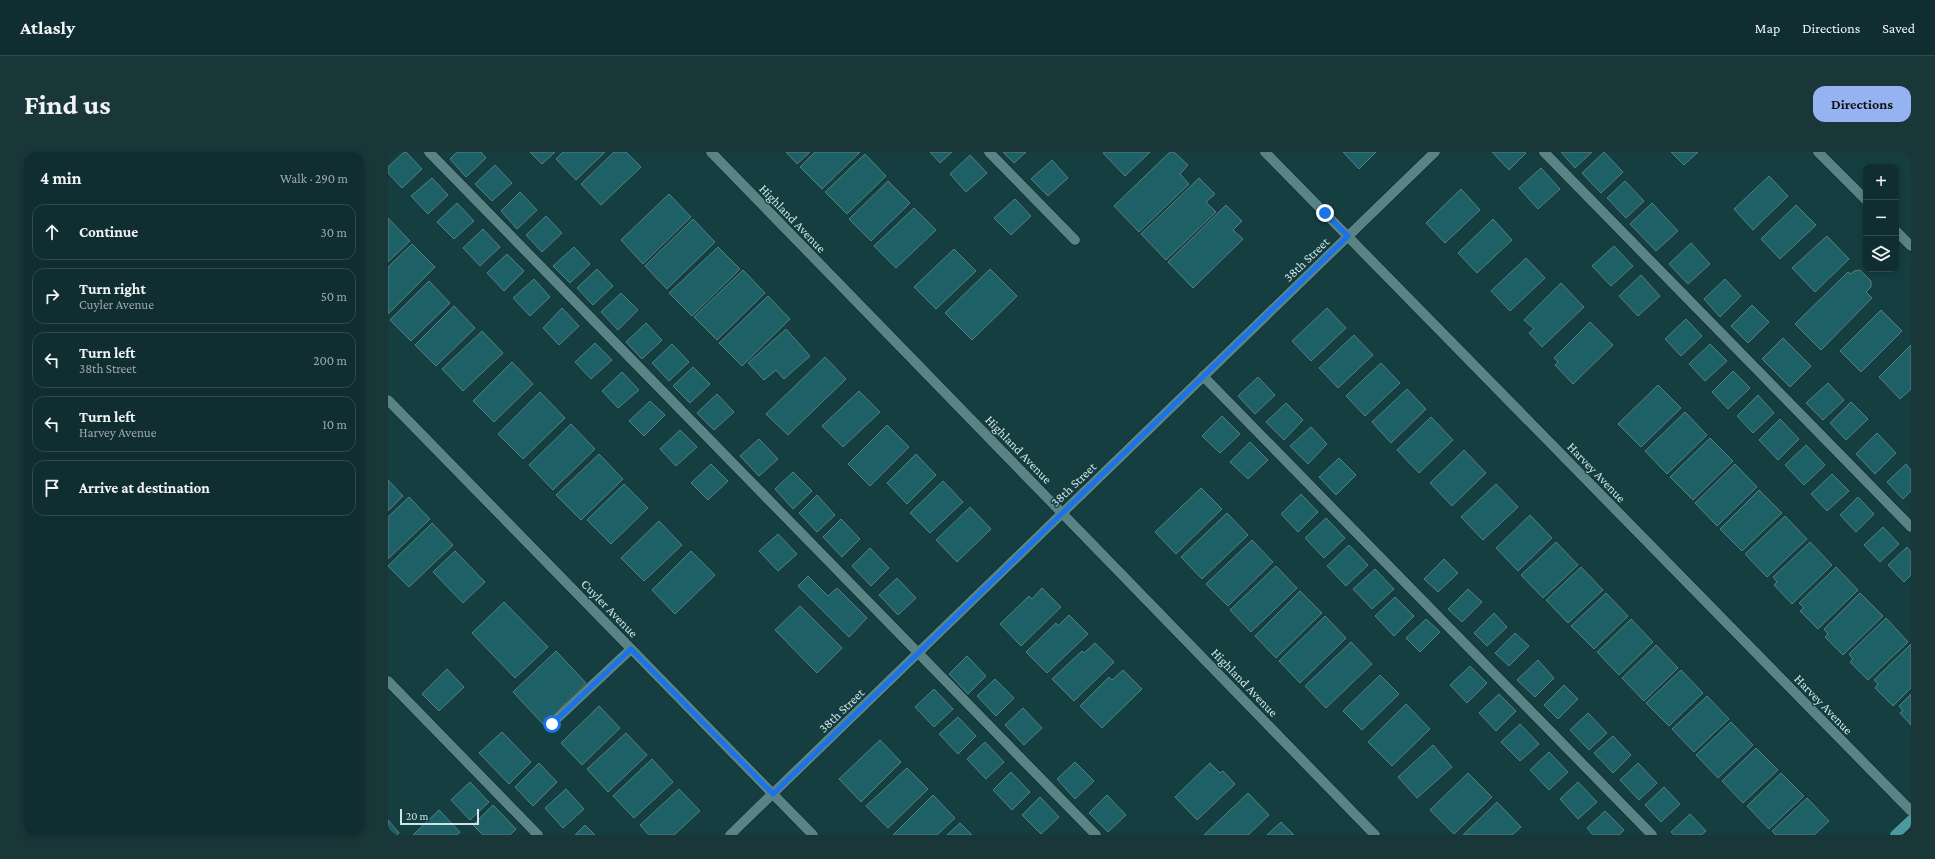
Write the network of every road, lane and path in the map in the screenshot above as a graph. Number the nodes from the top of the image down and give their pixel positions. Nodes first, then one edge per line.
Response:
1 (429, 152) edge
2 (711, 152) edge
3 (989, 152) edge
4 (1265, 152) edge
5 (1435, 152) edge
6 (1544, 152) edge
7 (1818, 152) edge
8 (1863, 197) edge
9 (1899, 234) edge
10 (1348, 236) junction
11 (1075, 240) dead end
12 (1911, 246) edge
13 (1203, 376) junction
14 (388, 400) edge
15 (1063, 512) junction
16 (1911, 527) edge
17 (631, 649) junction
18 (919, 654) junction
19 (388, 681) edge
20 (552, 724) dead end
21 (773, 794) junction
22 (1911, 811) edge
23 (1911, 820) edge
24 (538, 835) edge
25 (730, 835) edge
26 (813, 835) edge
27 (1096, 835) edge
28 (1375, 835) edge
29 (1652, 835) edge
30 (1895, 835) edge

1 - 18 street
2 - 15 street, Highland Avenue
3 - 11 street
4 - 10 street, Harvey Avenue
5 - 10 street, 38th Street
6 - 16 street
7 - 8 street
9 - 12 street
10 - 13 street, 38th Street
10 - 22 street, Harvey Avenue
13 - 15 street, 38th Street
13 - 29 street
14 - 17 street, Cuyler Avenue
15 - 18 street, 38th Street
15 - 28 street, Highland Avenue
17 - 20 street
17 - 21 street, Cuyler Avenue
18 - 21 street, 38th Street
18 - 27 street
19 - 24 street
21 - 25 street, 38th Street
21 - 26 street, Cuyler Avenue
23 - 30 main road

